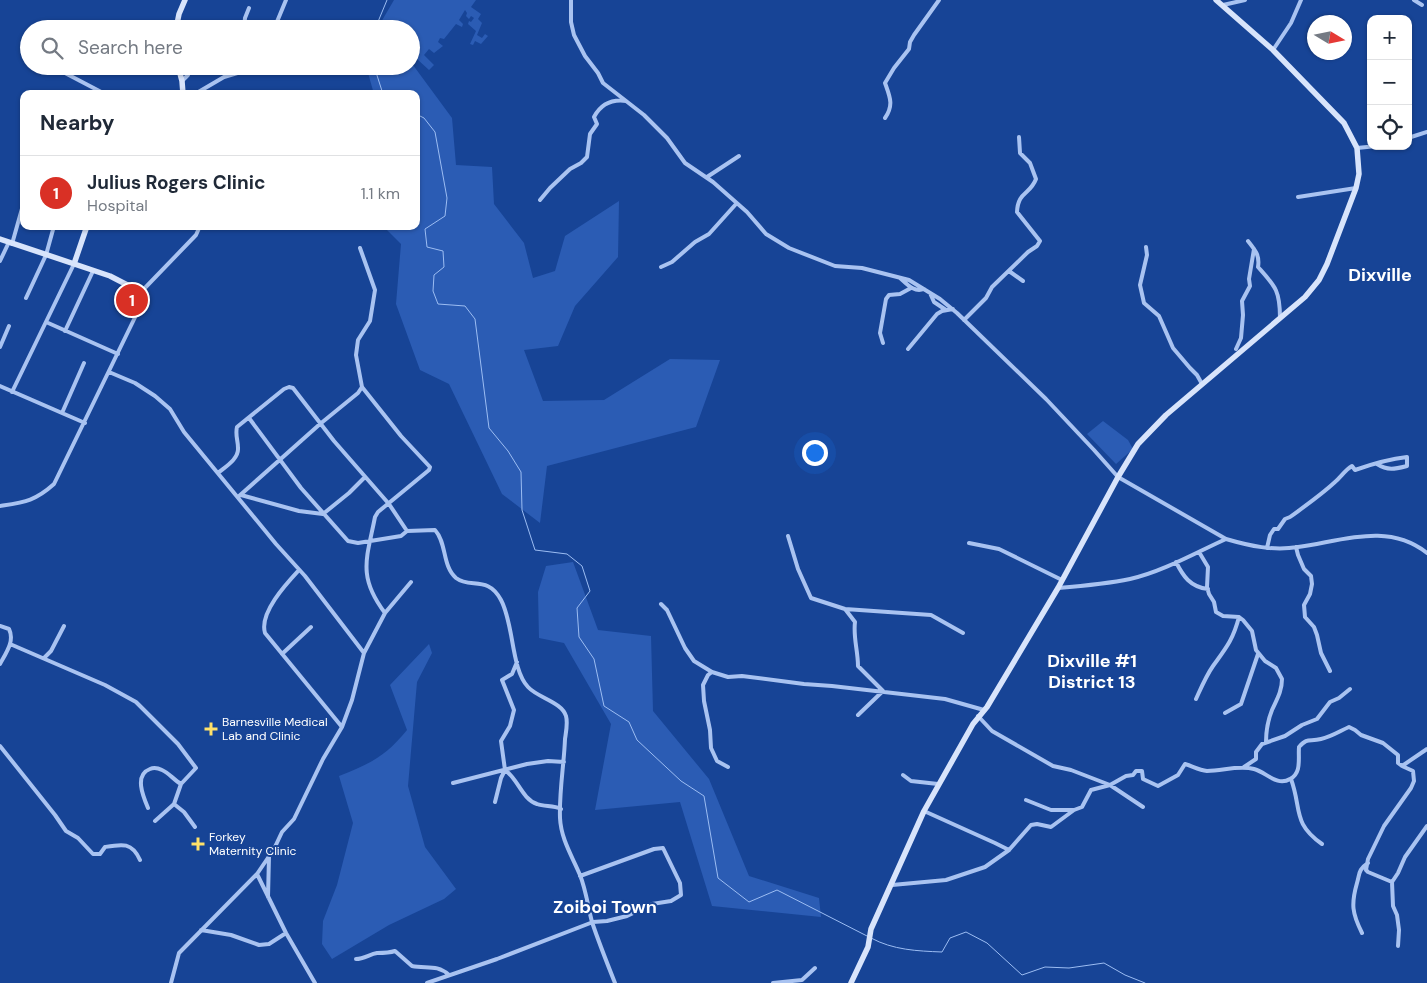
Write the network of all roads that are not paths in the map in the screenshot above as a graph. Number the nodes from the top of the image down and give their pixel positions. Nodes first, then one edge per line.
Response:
1 (185, 0) edge
2 (286, 0) edge
3 (570, 0) edge
4 (939, 0) edge
5 (1216, 0) edge
6 (1245, 0) edge
7 (1301, 0) edge
8 (1414, 0) edge
9 (1422, 5) dead end
10 (1222, 6) junction
11 (249, 8) dead end
12 (178, 20) edge
13 (245, 20) edge
14 (278, 20) edge
15 (1273, 50) junction
16 (67, 75) edge
17 (180, 75) edge
18 (188, 75) edge
19 (231, 75) edge
20 (182, 81) junction
21 (97, 90) edge
22 (183, 90) edge
23 (202, 90) edge
24 (628, 102) junction
25 (885, 118) dead end
26 (1427, 132) edge
27 (1019, 137) dead end
28 (1412, 137) edge
29 (1367, 147) edge
30 (1357, 148) junction
31 (739, 156) dead end
32 (707, 177) junction
33 (1356, 188) junction
34 (1298, 197) dead end
35 (540, 200) dead end
36 (736, 204) junction
37 (20, 214) edge
38 (53, 230) edge
39 (86, 230) edge
40 (198, 230) edge
41 (0, 239) edge
42 (1248, 241) dead end
43 (11, 243) junction
44 (360, 248) dead end
45 (1146, 248) dead end
46 (1254, 249) junction
47 (46, 255) junction
48 (0, 261) edge
49 (74, 264) junction
50 (661, 268) dead end
51 (93, 271) junction
52 (1009, 271) junction
53 (898, 277) junction
54 (1023, 281) dead end
55 (911, 288) junction
56 (924, 289) junction
57 (141, 292) junction
58 (930, 293) junction
59 (26, 298) dead end
60 (141, 305) joint
61 (953, 309) junction
62 (946, 310) junction
63 (1280, 318) junction
64 (964, 320) junction
65 (46, 322) junction
66 (9, 326) dead end
67 (65, 331) junction
68 (883, 344) dead end
69 (0, 347) edge
70 (908, 349) dead end
71 (1236, 349) dead end
72 (118, 354) junction
73 (84, 363) dead end
74 (109, 372) junction
75 (1202, 384) junction
76 (0, 386) edge
77 (362, 387) junction
78 (12, 392) junction
79 (62, 413) junction
80 (249, 418) junction
81 (85, 424) junction
82 (320, 424) junction
83 (279, 460) junction
84 (1377, 464) junction
85 (218, 473) junction
86 (365, 477) junction
87 (1118, 477) junction
88 (239, 496) junction
89 (389, 504) junction
90 (0, 506) edge
91 (323, 514) junction
92 (407, 531) junction
93 (788, 536) dead end
94 (1226, 539) junction
95 (371, 541) junction
96 (969, 542) dead end
97 (1296, 547) junction
98 (1267, 548) junction
99 (1199, 552) junction
100 (1427, 553) edge
101 (1176, 562) junction
102 (299, 570) junction
103 (1062, 580) junction
104 (411, 582) dead end
105 (1058, 588) junction
106 (1208, 589) junction
107 (661, 604) dead end
108 (845, 609) junction
109 (385, 614) junction
110 (1238, 617) junction
111 (0, 626) edge
112 (64, 626) dead end
113 (311, 627) dead end
114 (963, 633) dead end
115 (10, 644) junction
116 (364, 653) junction
117 (282, 654) junction
118 (1258, 654) junction
119 (44, 658) junction
120 (517, 662) junction
121 (0, 664) edge
122 (1330, 671) dead end
123 (712, 672) junction
124 (1350, 689) dead end
125 (883, 691) junction
126 (1196, 699) dead end
127 (987, 706) junction
128 (1225, 713) dead end
129 (858, 714) dead end
130 (978, 716) junction
131 (342, 728) junction
132 (1266, 742) junction
133 (0, 746) edge
134 (1427, 749) edge
135 (564, 762) junction
136 (1402, 766) junction
137 (728, 767) dead end
138 (1244, 767) junction
139 (505, 770) junction
140 (903, 775) dead end
141 (1291, 779) junction
142 (452, 783) dead end
143 (181, 784) junction
144 (938, 784) junction
145 (1110, 785) junction
146 (1026, 800) dead end
147 (495, 802) dead end
148 (174, 804) junction
149 (1143, 807) dead end
150 (148, 808) dead end
151 (561, 809) junction
152 (1074, 810) junction
153 (924, 811) junction
154 (155, 821) dead end
155 (1427, 826) edge
156 (196, 827) dead end
157 (1322, 844) dead end
158 (1008, 850) junction
159 (269, 856) junction
160 (140, 860) dead end
161 (1368, 863) junction
162 (256, 874) junction
163 (580, 876) junction
164 (1392, 882) junction
165 (892, 886) junction
166 (268, 898) junction
167 (592, 922) junction
168 (201, 930) junction
169 (1362, 933) dead end
170 (286, 934) junction
171 (1398, 946) dead end
172 (356, 959) dead end
173 (815, 968) dead end
174 (449, 975) junction
175 (171, 983) edge
176 (315, 983) edge
177 (427, 983) edge
178 (615, 983) edge
179 (773, 983) edge
180 (851, 983) edge

1 - 12 main road
2 - 14 street
3 - 24 street
4 - 25 street
5 - 10 main road
6 - 10 street
7 - 15 street
8 - 9 street
10 - 15 main road
11 - 13 street
15 - 30 main road
16 - 21 street
17 - 20 main road
18 - 20 street
19 - 23 street
20 - 22 main road
24 - 32 street
24 - 35 street
26 - 28 street
27 - 52 street
29 - 30 street
30 - 33 main road
31 - 32 street
32 - 36 street
33 - 34 street
33 - 63 main road
36 - 50 street
36 - 53 street
37 - 43 street
38 - 47 street
39 - 49 main road
40 - 57 street
41 - 43 main road
42 - 46 street
43 - 47 main road
43 - 48 street
44 - 77 street
45 - 75 street
46 - 63 street
46 - 71 street
47 - 49 main road
47 - 59 street
49 - 51 main road
49 - 65 street
51 - 57 main road
51 - 67 street
52 - 54 street
52 - 64 street
53 - 55 street
53 - 56 street
55 - 56 street
55 - 68 street
56 - 58 street
57 - 60 main road
58 - 61 street
58 - 62 street
60 - 72 street
61 - 62 street
61 - 64 street
62 - 70 street
63 - 75 main road
64 - 87 street
65 - 67 street
65 - 78 street
66 - 69 street
67 - 72 street
72 - 74 street
73 - 79 street
74 - 81 street
74 - 85 street
75 - 87 main road
76 - 78 street
77 - 82 street
77 - 89 street
78 - 79 street
79 - 81 street
80 - 82 street
80 - 83 street
80 - 85 street
81 - 90 street
82 - 83 street
82 - 86 street
83 - 88 street
83 - 91 street
84 - 84 street
84 - 98 street
85 - 88 street
86 - 89 street
86 - 91 street
87 - 94 street
87 - 103 main road
88 - 91 street
88 - 102 street
89 - 92 street
89 - 95 street
91 - 95 street
92 - 95 street
92 - 120 street
93 - 108 street
94 - 98 street
94 - 99 street
95 - 109 street
96 - 103 street
97 - 98 street
97 - 100 street
97 - 122 street
99 - 101 street
99 - 106 street
101 - 105 street
101 - 106 street
102 - 116 street
102 - 117 street
103 - 105 main road
104 - 109 street
105 - 127 main road
106 - 110 street
107 - 123 street
108 - 114 street
108 - 125 street
109 - 116 street
110 - 118 street
110 - 126 street
111 - 115 street
112 - 119 street
113 - 117 street
115 - 119 street
115 - 121 street
116 - 131 street
117 - 131 street
118 - 128 street
118 - 132 street
119 - 143 street
120 - 135 street
120 - 139 street
123 - 125 street
123 - 137 street
124 - 132 street
125 - 127 street
125 - 129 street
127 - 130 main road
130 - 144 main road
130 - 145 street
131 - 159 street
132 - 138 street
133 - 160 street
134 - 136 street
135 - 139 street
135 - 151 street
136 - 141 street
136 - 161 street
138 - 141 street
138 - 145 street
139 - 142 street
139 - 147 street
139 - 151 street
140 - 144 street
141 - 157 street
143 - 148 street
143 - 150 street
144 - 153 main road
145 - 149 street
145 - 152 street
146 - 152 street
148 - 154 street
148 - 156 street
151 - 163 street
152 - 158 street
153 - 158 street
153 - 165 main road
155 - 164 street
158 - 165 street
159 - 162 street
159 - 166 street
161 - 164 street
161 - 169 street
162 - 166 street
162 - 168 street
163 - 167 street
163 - 167 street
164 - 171 street
165 - 180 main road
166 - 170 street
167 - 174 street
167 - 178 street
168 - 170 street
168 - 175 street
170 - 176 street
172 - 174 street
173 - 179 street
174 - 177 street

